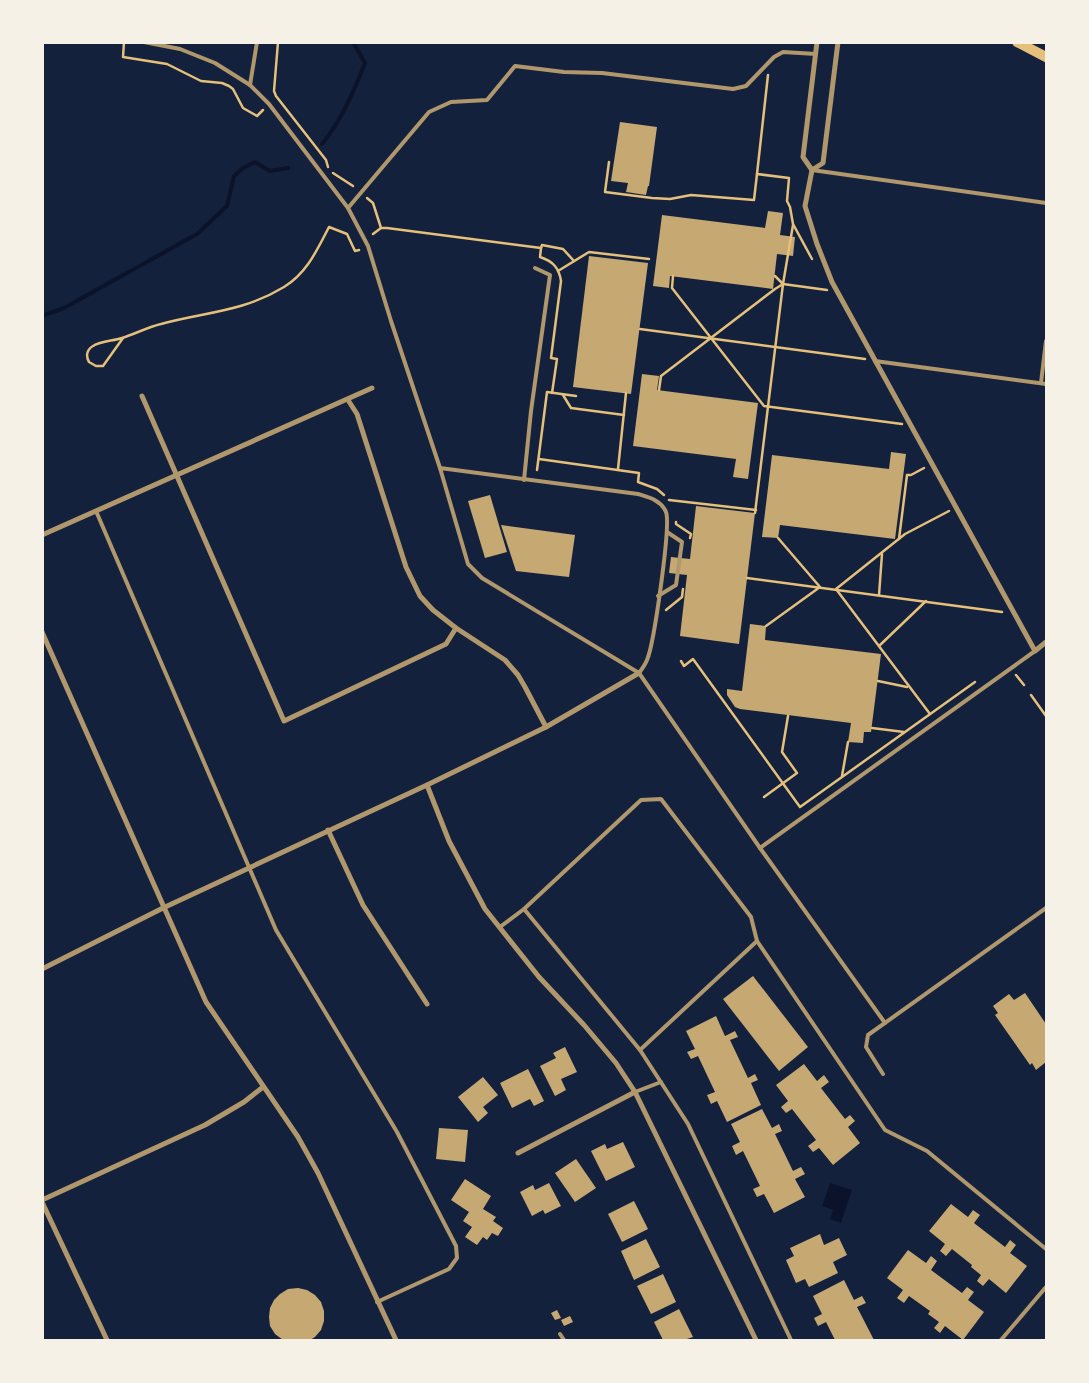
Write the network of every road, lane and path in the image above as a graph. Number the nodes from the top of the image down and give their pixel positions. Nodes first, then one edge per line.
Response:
1 (124, 42) edge
2 (144, 42) edge
3 (257, 42) edge
4 (278, 42) edge
5 (818, 42) edge
6 (838, 42) edge
7 (1017, 42) edge
8 (816, 54) junction
9 (1046, 57) edge
10 (766, 73) dead end
11 (250, 85) junction
12 (263, 110) dead end
13 (608, 162) dead end
14 (812, 170) junction
15 (758, 174) junction
16 (352, 186) dead end
17 (367, 198) dead end
18 (1046, 203) edge
19 (348, 208) junction
20 (793, 224) junction
21 (381, 228) junction
22 (373, 234) dead end
23 (541, 248) junction
24 (359, 250) dead end
25 (649, 259) dead end
26 (574, 261) junction
27 (815, 265) dead end
28 (535, 268) dead end
29 (558, 271) junction
30 (673, 276) dead end
31 (774, 276) dead end
32 (824, 282) dead end
33 (783, 284) junction
34 (640, 329) dead end
35 (123, 338) junction
36 (710, 338) junction
37 (1046, 342) edge
38 (776, 346) junction
39 (864, 351) dead end
40 (875, 361) junction
41 (1041, 383) junction
42 (1046, 384) edge
43 (372, 388) dead end
44 (659, 390) dead end
45 (552, 393) junction
46 (562, 394) junction
47 (626, 394) dead end
48 (142, 396) dead end
49 (576, 396) dead end
50 (348, 400) junction
51 (768, 407) junction
52 (624, 415) junction
53 (899, 416) dead end
54 (539, 459) junction
55 (926, 467) dead end
56 (440, 468) junction
57 (537, 470) dead end
58 (618, 470) junction
59 (176, 476) junction
60 (524, 480) junction
61 (669, 500) junction
62 (671, 504) dead end
63 (96, 511) junction
64 (676, 515) dead end
65 (954, 519) dead end
66 (666, 532) junction
67 (42, 535) edge
68 (778, 538) dead end
69 (899, 539) junction
70 (689, 543) dead end
71 (882, 554) junction
72 (747, 578) dead end
73 (820, 587) junction
74 (684, 588) dead end
75 (836, 589) junction
76 (879, 595) junction
77 (658, 596) junction
78 (926, 601) junction
79 (998, 604) dead end
80 (666, 611) dead end
81 (1002, 612) junction
82 (1006, 619) dead end
83 (766, 626) dead end
84 (456, 628) junction
85 (42, 632) edge
86 (1046, 642) edge
87 (879, 646) junction
88 (1034, 651) junction
89 (681, 661) dead end
90 (639, 673) junction
91 (1016, 674) dead end
92 (978, 680) dead end
93 (878, 681) dead end
94 (1024, 686) dead end
95 (909, 687) junction
96 (1031, 695) dead end
97 (930, 714) junction
98 (788, 716) dead end
99 (1046, 716) edge
100 (546, 727) junction
101 (872, 728) dead end
102 (904, 732) junction
103 (848, 742) dead end
104 (842, 777) junction
105 (783, 783) junction
106 (427, 785) junction
107 (841, 790) junction
108 (764, 797) dead end
109 (328, 830) junction
110 (760, 848) junction
111 (250, 867) junction
112 (163, 908) junction
113 (1046, 908) edge
114 (524, 910) junction
115 (500, 927) junction
116 (757, 941) junction
117 (42, 969) edge
118 (427, 1004) dead end
119 (885, 1023) junction
120 (640, 1050) junction
121 (883, 1074) dead end
122 (661, 1082) junction
123 (263, 1087) junction
124 (635, 1092) junction
125 (518, 1153) dead end
126 (42, 1201) edge
127 (1046, 1249) edge
128 (1046, 1287) edge
129 (377, 1302) junction
130 (560, 1334) dead end
131 (107, 1340) edge
132 (396, 1340) edge
133 (564, 1340) edge
134 (756, 1340) edge
135 (792, 1340) edge
136 (1001, 1340) edge

1 - 12 path
2 - 11 lane
3 - 11 lane
4 - 16 path
5 - 8 street
6 - 14 street
7 - 9 main road
8 - 14 street
8 - 19 lane
10 - 15 path
11 - 19 lane
13 - 15 path
14 - 18 lane
14 - 40 street
15 - 20 path
17 - 21 path
19 - 56 lane
20 - 27 path
20 - 33 path
21 - 22 path
21 - 23 path
23 - 26 path
23 - 29 path
24 - 35 path
25 - 26 path
26 - 29 path
28 - 60 lane
29 - 45 path
30 - 36 path
31 - 33 path
32 - 33 path
33 - 36 path
33 - 38 path
34 - 36 path
35 - 35 path
36 - 38 path
36 - 44 path
36 - 51 path
37 - 41 lane
38 - 39 path
38 - 51 path
40 - 41 lane
40 - 88 street
41 - 42 lane
43 - 50 street
45 - 46 path
45 - 54 path
46 - 49 path
46 - 52 path
47 - 52 path
48 - 59 street
50 - 59 street
50 - 84 street
51 - 53 path
51 - 61 path
52 - 58 path
54 - 57 path
54 - 58 path
55 - 69 path
56 - 60 lane
56 - 90 lane
58 - 61 path
59 - 63 street
59 - 84 street
60 - 66 lane
61 - 62 path
63 - 67 street
63 - 111 lane
64 - 70 path
65 - 69 path
66 - 77 lane
66 - 77 lane
68 - 73 path
69 - 71 path
71 - 75 path
71 - 76 path
72 - 73 path
73 - 75 path
73 - 83 path
74 - 80 path
75 - 76 path
75 - 87 path
76 - 78 path
77 - 90 lane
78 - 81 path
78 - 87 path
79 - 81 path
81 - 82 path
84 - 100 street
85 - 112 street
86 - 88 street
87 - 95 path
88 - 107 lane
89 - 105 path
90 - 100 street
90 - 110 lane
91 - 94 path
92 - 97 path
93 - 95 path
95 - 97 path
96 - 99 path
97 - 102 path
98 - 105 path
100 - 106 street
101 - 102 path
102 - 104 path
103 - 104 path
104 - 105 path
104 - 107 path
105 - 108 path
106 - 109 street
106 - 115 street
107 - 110 lane
109 - 111 street
109 - 118 street
110 - 119 lane
111 - 112 street
111 - 129 lane
112 - 117 street
112 - 123 street
113 - 119 lane
114 - 115 lane
114 - 116 lane
114 - 120 lane
115 - 124 street
116 - 120 lane
116 - 127 lane
119 - 121 lane
120 - 122 lane
122 - 124 lane
122 - 135 lane
123 - 126 street
123 - 129 street
124 - 125 street
124 - 134 street
126 - 131 street
128 - 136 lane
129 - 132 street
130 - 133 lane

